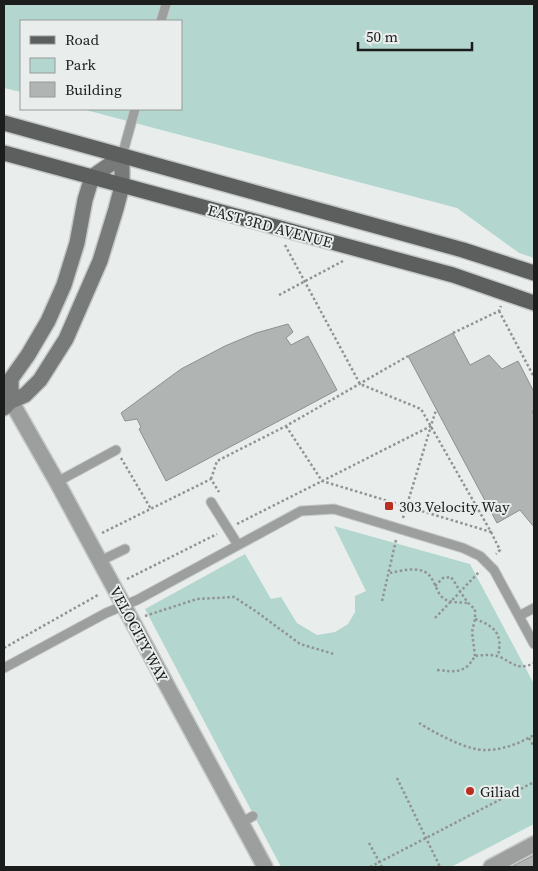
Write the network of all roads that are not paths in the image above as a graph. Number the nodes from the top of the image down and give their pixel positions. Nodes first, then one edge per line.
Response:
1 (166, 4) edge
2 (161, 20) edge
3 (135, 110) edge
4 (4, 123) edge
5 (4, 153) edge
6 (122, 156) junction
7 (92, 177) junction
8 (122, 186) junction
9 (534, 273) edge
10 (534, 303) edge
11 (7, 405) edge
12 (116, 450) road end
13 (57, 482) junction
14 (212, 502) dead end
15 (238, 545) junction
16 (125, 549) dead end
17 (100, 562) junction
18 (124, 606) junction
19 (534, 608) edge
20 (519, 616) junction
21 (534, 644) edge
22 (4, 668) edge
23 (534, 844) edge
24 (265, 867) edge
25 (491, 867) edge

1 - 2 lane
3 - 6 lane
4 - 6 main road, EAST 3RD AVENUE
5 - 7 main road, EAST 3RD AVENUE
6 - 7 street
6 - 8 street
6 - 9 main road, EAST 3RD AVENUE
7 - 8 main road, EAST 3RD AVENUE
7 - 11 street
8 - 10 main road, EAST 3RD AVENUE
8 - 11 street
11 - 13 street, VELOCITY WAY
12 - 13 lane
13 - 17 street, VELOCITY WAY
14 - 15 lane
15 - 18 lane
15 - 20 lane
16 - 17 lane
17 - 18 street, VELOCITY WAY
18 - 22 lane
18 - 24 street, VELOCITY WAY
19 - 20 lane
20 - 21 lane
23 - 25 street

